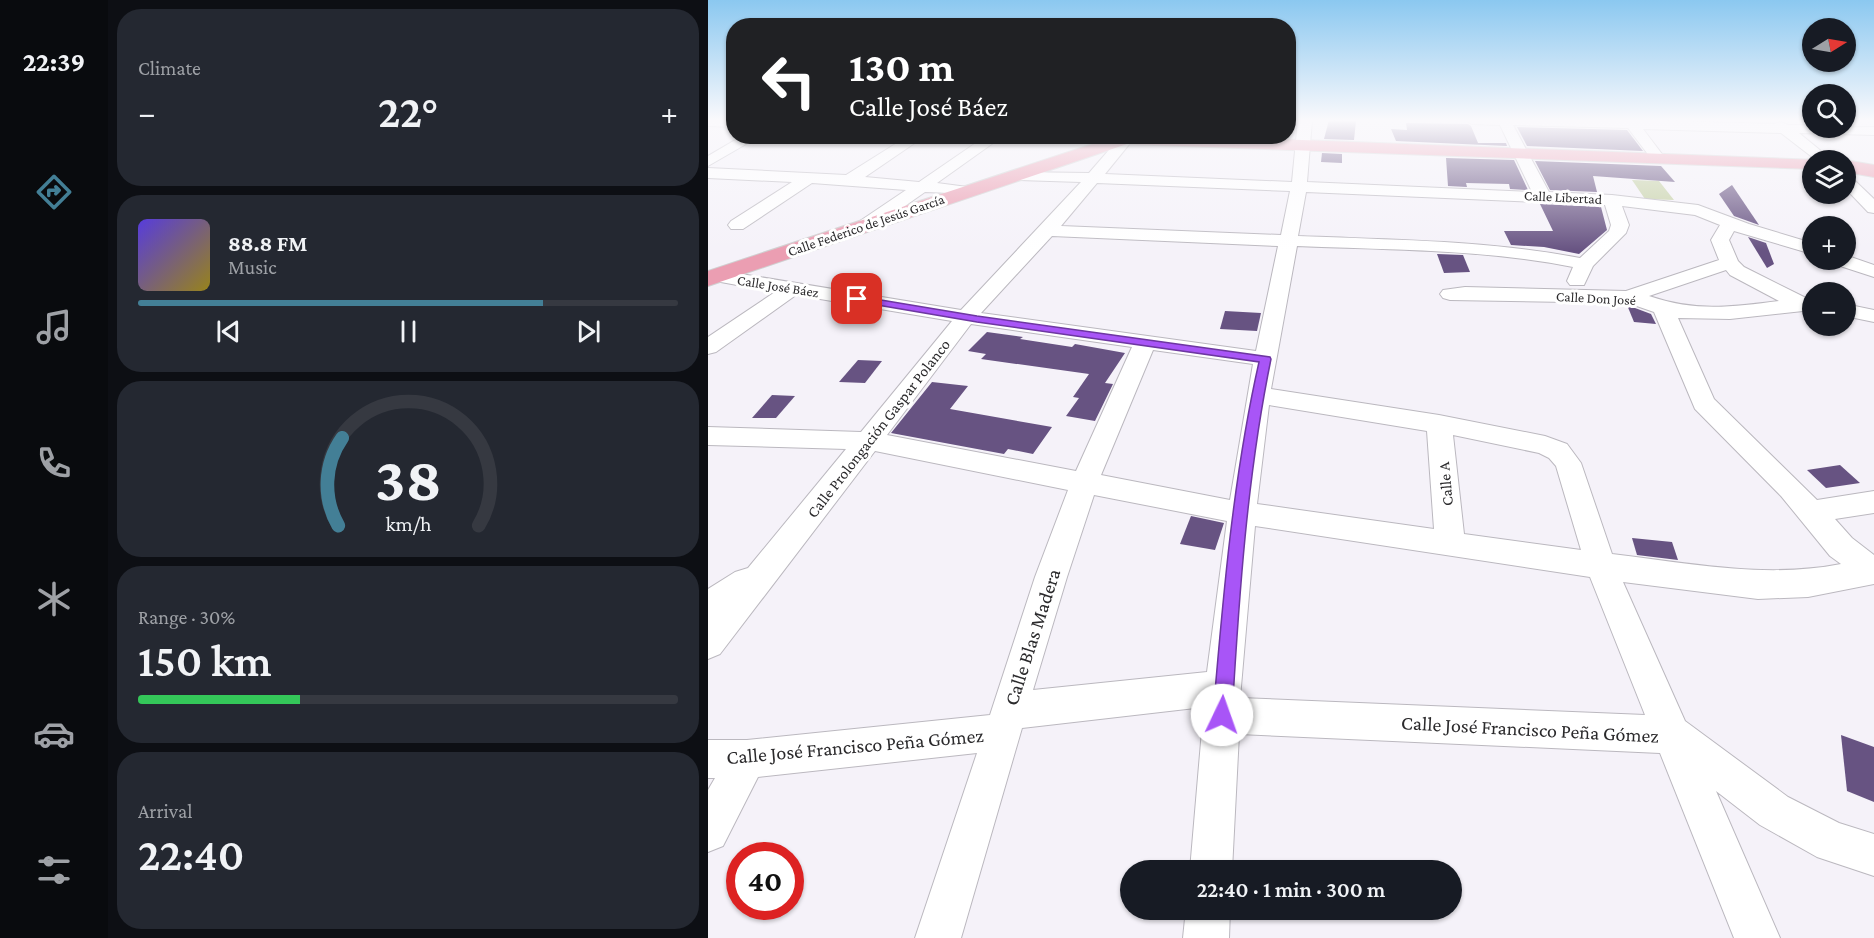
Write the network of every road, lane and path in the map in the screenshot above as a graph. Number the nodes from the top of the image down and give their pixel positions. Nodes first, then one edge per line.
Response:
1 (874, 164) edge
2 (957, 164) edge
3 (1051, 164) edge
4 (1106, 164) edge
5 (1301, 164) edge
6 (1526, 164) edge
7 (1856, 168) edge
8 (1874, 171) edge
9 (708, 173) edge
10 (1019, 175) junction
11 (1096, 177) junction
12 (809, 178) junction
13 (849, 180) junction
14 (926, 186) junction
15 (1299, 188) junction
16 (1856, 190) edge
17 (969, 191) junction
18 (1542, 195) junction
19 (1612, 200) junction
20 (1874, 208) edge
21 (1731, 222) junction
22 (737, 225) dead end
23 (866, 225) junction
24 (1048, 231) junction
25 (1290, 241) junction
26 (1802, 246) edge
27 (1729, 263) junction
28 (1584, 264) junction
29 (1856, 265) edge
30 (1874, 271) edge
31 (712, 278) edge
32 (792, 289) junction
33 (1450, 294) dead end
34 (1571, 297) junction
35 (1627, 297) junction
36 (1802, 302) edge
37 (1802, 305) edge
38 (1663, 308) junction
39 (1856, 312) edge
40 (1874, 316) edge
41 (966, 317) junction
42 (1145, 342) junction
43 (708, 347) edge
44 (1266, 359) junction
45 (1258, 395) junction
46 (1440, 424) junction
47 (708, 436) edge
48 (869, 441) junction
49 (1085, 481) junction
50 (1874, 502) edge
51 (1811, 512) junction
52 (1242, 513) junction
53 (1450, 544) junction
54 (776, 558) junction
55 (1601, 566) junction
56 (1872, 571) edge
57 (708, 607) edge
58 (708, 643) edge
59 (1223, 701) junction
60 (1005, 722) junction
61 (1673, 735) junction
62 (708, 759) edge
63 (747, 759) junction
64 (708, 831) edge
65 (1874, 855) edge
66 (1212, 860) edge
67 (1207, 920) edge
68 (938, 938) edge
69 (1206, 938) edge
70 (1757, 938) edge

1 - 13 street
2 - 14 street
3 - 10 main road, Calle Federico de Jesús García
4 - 11 street, Calle Prolongación Gaspar Polanco
5 - 15 street
6 - 18 street
7 - 8 main road
9 - 12 street
10 - 11 street, Calle Libertad
10 - 17 main road, Calle Federico de Jesús García
11 - 15 street, Calle Libertad
11 - 24 street, Calle Prolongación Gaspar Polanco
12 - 13 street
12 - 22 street
13 - 14 street
14 - 17 street
14 - 23 street
15 - 18 street, Calle Libertad
15 - 25 street
16 - 20 street
17 - 23 main road, Calle Federico de Jesús García
18 - 19 street, Calle Libertad
19 - 21 street, Calle Libertad
19 - 28 street
21 - 26 street, Calle Libertad
21 - 27 street
23 - 31 main road, Calle Federico de Jesús García
24 - 25 street
24 - 41 street, Calle Prolongación Gaspar Polanco
25 - 28 street
25 - 44 street
27 - 35 street
27 - 36 street
28 - 34 street
29 - 30 street
31 - 32 street, Calle José Báez
32 - 41 street, Calle José Báez
32 - 43 street
33 - 34 street, Calle Don José
34 - 35 street, Calle Don José
35 - 38 street, Calle Don José
37 - 38 street, Calle Don José
38 - 51 street
39 - 40 street
41 - 42 street, Calle José Báez
41 - 48 street, Calle Prolongación Gaspar Polanco
42 - 44 street, Calle José Báez
42 - 49 street, Calle Blas Madera
44 - 45 street
45 - 46 street
45 - 52 street
46 - 53 street, Calle A
46 - 55 street
47 - 48 street
48 - 49 street
48 - 54 street, Calle Prolongación Gaspar Polanco
49 - 52 street
49 - 60 street, Calle Blas Madera
50 - 51 street
51 - 56 street
52 - 53 street
52 - 59 street
53 - 55 street
54 - 57 street
54 - 58 street, Calle Prolongación Gaspar Polanco
55 - 56 street
55 - 61 street
59 - 60 street, Calle José Francisco Peña Gómez
59 - 61 street, Calle José Francisco Peña Gómez
59 - 66 street
60 - 63 street, Calle José Francisco Peña Gómez
60 - 68 street, Calle Blas Madera
61 - 65 street, Calle José Francisco Peña Gómez
61 - 70 street
62 - 63 street, Calle José Francisco Peña Gómez
63 - 64 street
67 - 69 street

